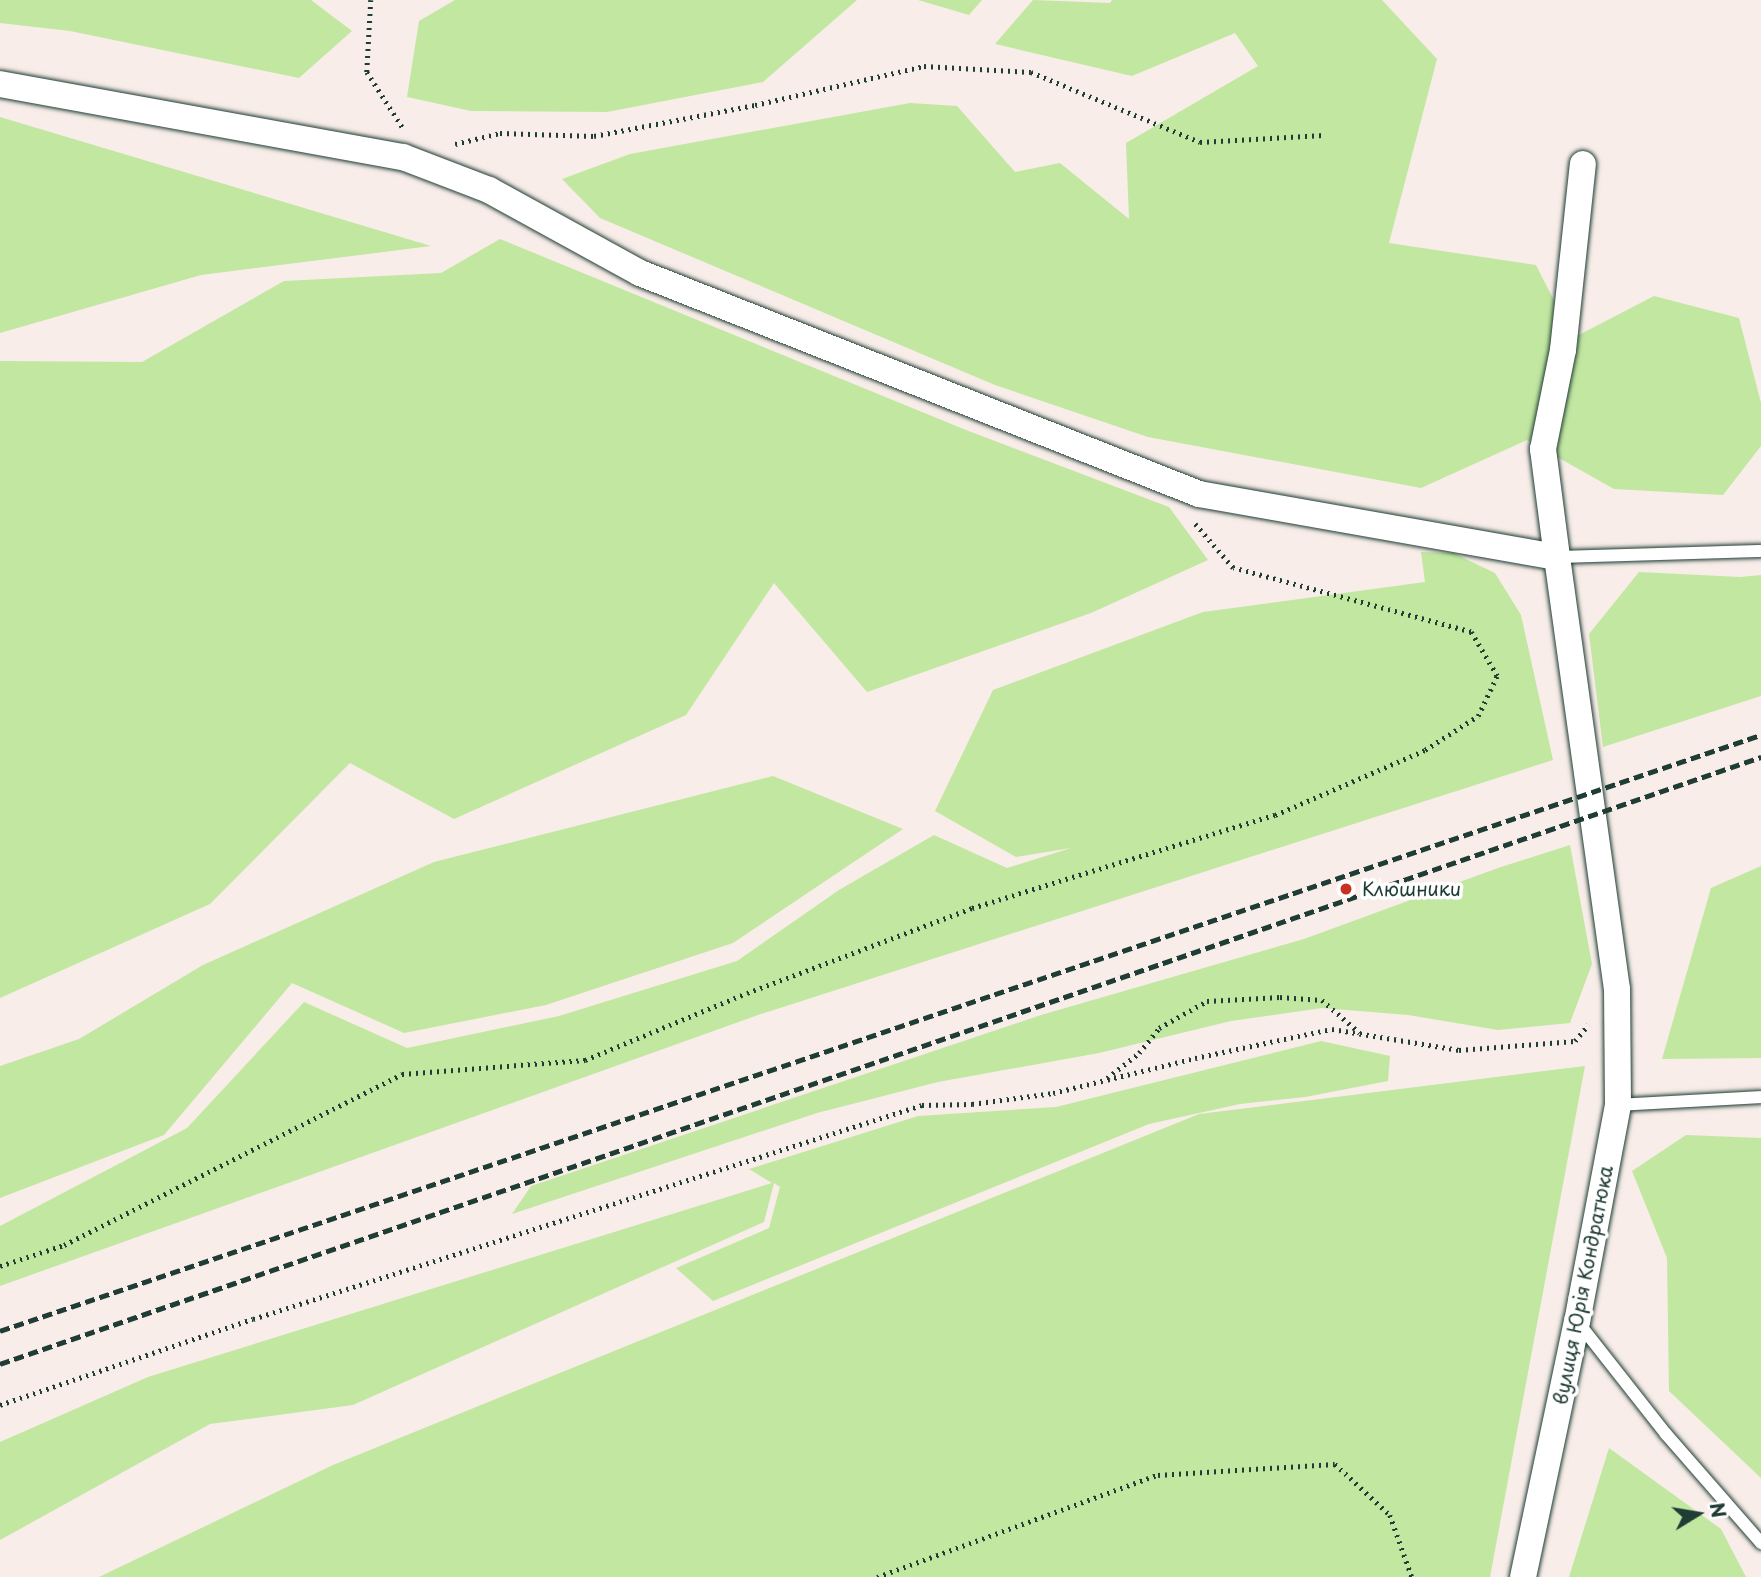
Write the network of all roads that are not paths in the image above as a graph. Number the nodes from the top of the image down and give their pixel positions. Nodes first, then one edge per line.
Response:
1 (0, 84) edge
2 (1583, 164) dead end
3 (1761, 551) edge
4 (1557, 557) junction
5 (1761, 1097) edge
6 (1618, 1105) junction
7 (1577, 1321) junction
8 (1761, 1543) edge
9 (1523, 1577) edge

1 - 4 street
2 - 4 street, вулиця Юрія Кондратюка
3 - 4 lane
4 - 6 street, вулиця Юрія Кондратюка
5 - 6 lane
6 - 7 street, вулиця Юрія Кондратюка
7 - 8 lane
7 - 9 street, вулиця Юрія Кондратюка

